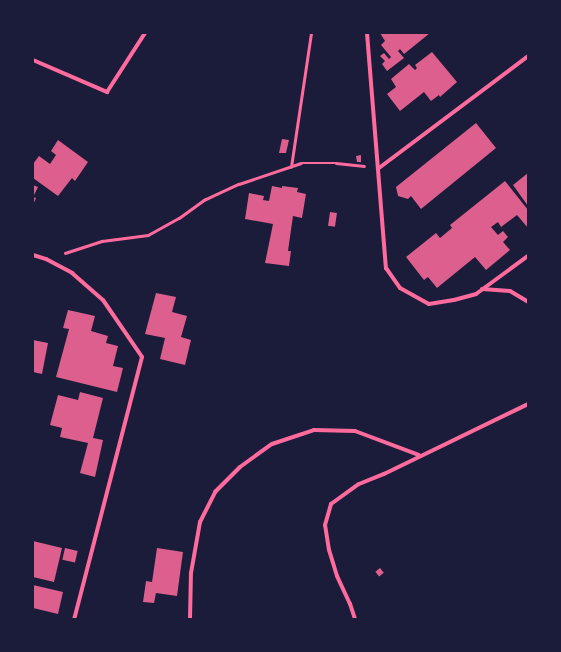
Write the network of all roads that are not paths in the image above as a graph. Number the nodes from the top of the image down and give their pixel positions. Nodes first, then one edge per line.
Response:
1 (145, 33) edge
2 (366, 33) edge
3 (528, 56) edge
4 (33, 60) edge
5 (379, 168) junction
6 (33, 255) edge
7 (528, 256) edge
8 (482, 289) junction
9 (528, 302) edge
10 (528, 404) edge
11 (419, 455) junction
12 (74, 619) edge
13 (190, 619) edge
14 (354, 619) edge

1 - 4 street
2 - 5 street
3 - 5 street
5 - 8 street
6 - 12 street
7 - 8 street
8 - 9 street
10 - 11 street
11 - 13 street
11 - 14 street

